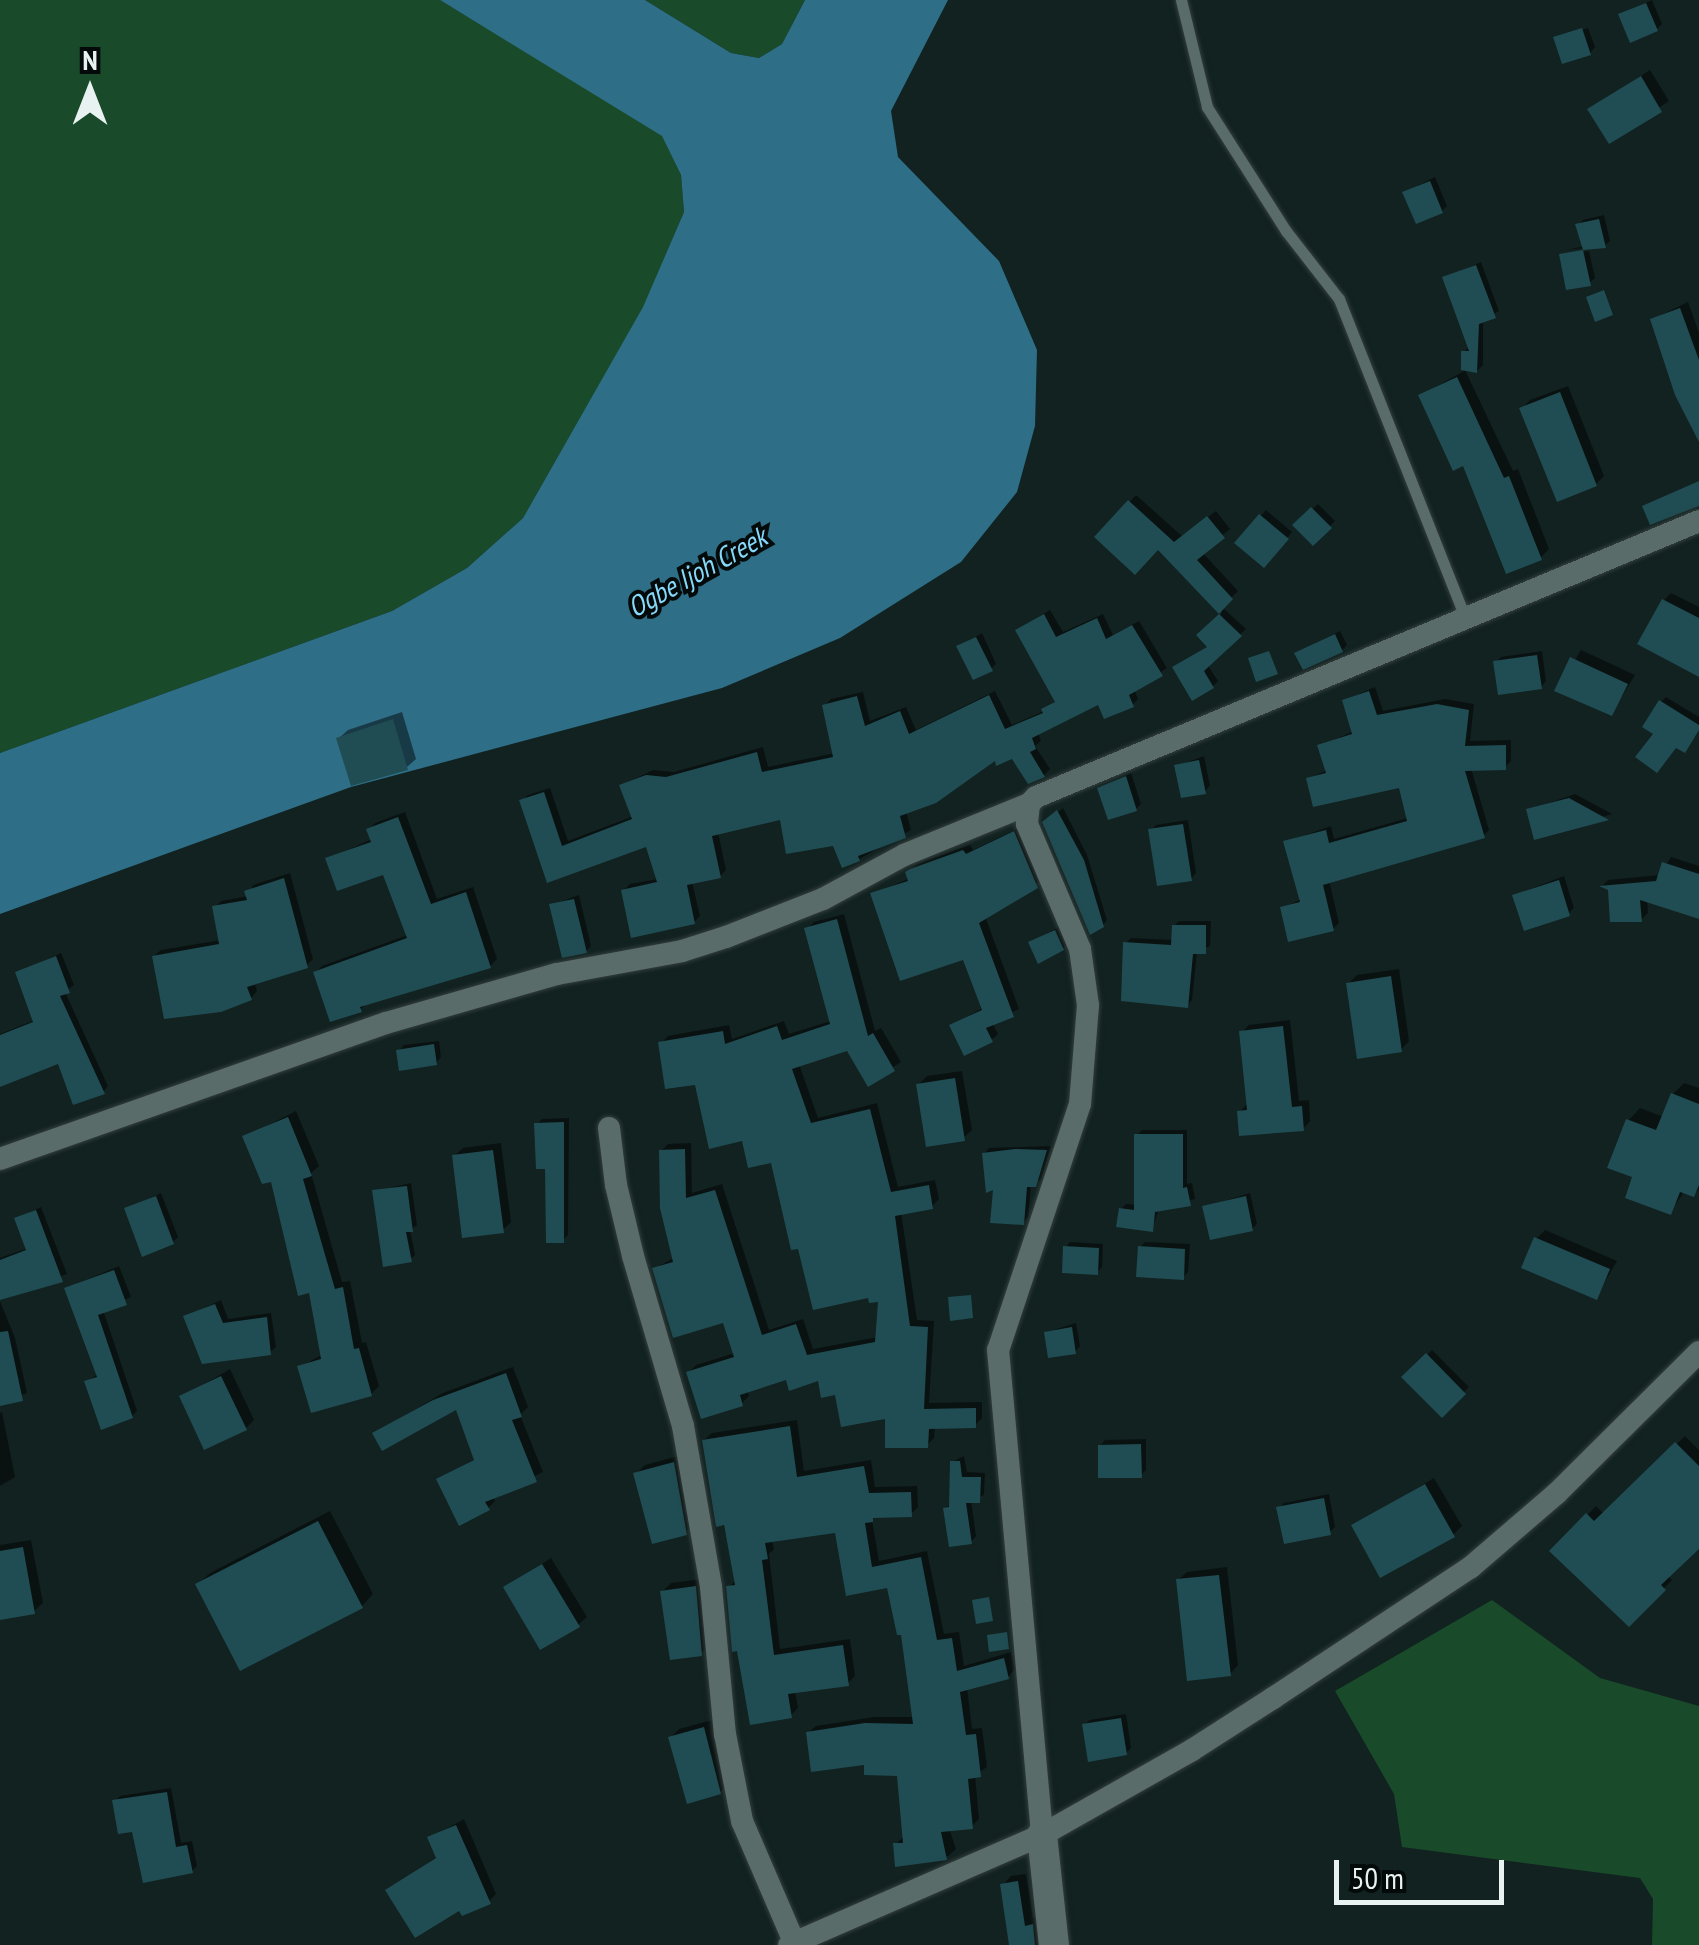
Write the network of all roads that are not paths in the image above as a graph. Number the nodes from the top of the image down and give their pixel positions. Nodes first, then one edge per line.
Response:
1 (1181, 0) edge
2 (1699, 521) edge
3 (1466, 618) junction
4 (1029, 804) junction
5 (608, 1128) dead end
6 (0, 1159) edge
7 (1699, 1352) edge
8 (1042, 1835) junction
9 (792, 1944) edge
10 (1054, 1945) edge

1 - 3 lane
2 - 3 street
3 - 4 street
4 - 6 street
4 - 8 street
5 - 9 street
7 - 8 street
8 - 9 street
8 - 10 street

